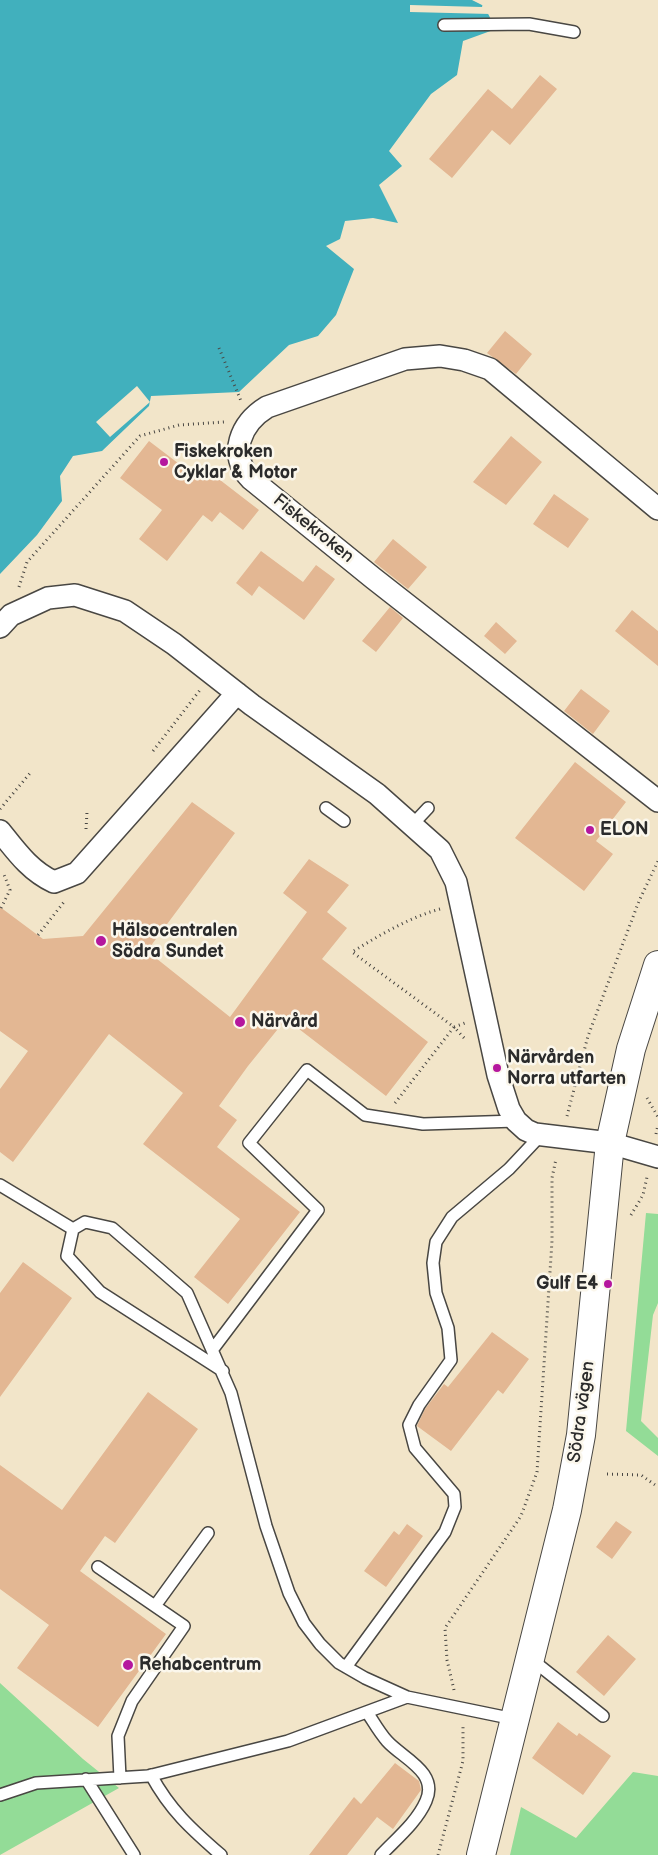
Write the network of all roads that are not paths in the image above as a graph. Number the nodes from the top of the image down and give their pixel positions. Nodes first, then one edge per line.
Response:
1 (444, 25) dead end
2 (574, 32) dead end
3 (658, 509) edge
4 (6, 621) edge
5 (237, 693) junction
6 (658, 801) edge
7 (326, 808) dead end
8 (428, 808) dead end
9 (344, 822) dead end
10 (413, 824) junction
11 (0, 831) edge
12 (658, 965) edge
13 (516, 1121) junction
14 (551, 1137) junction
15 (610, 1143) junction
16 (658, 1157) edge
17 (0, 1185) edge
18 (73, 1228) junction
19 (213, 1349) junction
20 (223, 1370) junction
21 (208, 1533) dead end
22 (98, 1567) dead end
23 (155, 1606) junction
24 (530, 1658) junction
25 (346, 1667) junction
26 (407, 1697) junction
27 (366, 1712) junction
28 (603, 1716) dead end
29 (514, 1719) junction
30 (151, 1775) junction
31 (120, 1778) junction
32 (86, 1780) junction
33 (0, 1795) edge
34 (134, 1855) edge
35 (221, 1855) edge
36 (381, 1855) edge
37 (481, 1855) edge

1 - 2 lane
3 - 6 street, Fiskekroken
4 - 5 street
5 - 10 street
5 - 11 street
7 - 9 lane
8 - 10 lane
10 - 13 street
12 - 15 highway, Södra vägen
13 - 14 street
13 - 19 lane
14 - 15 street
14 - 25 lane
15 - 16 street
15 - 24 highway, Södra vägen
17 - 18 lane
18 - 19 lane
18 - 20 lane
19 - 20 lane
20 - 25 lane
21 - 23 lane
22 - 23 lane
23 - 31 lane
24 - 28 lane
24 - 29 highway, Södra vägen
25 - 26 lane
26 - 27 lane
26 - 29 lane
27 - 30 lane
27 - 36 lane
29 - 37 highway, Södra vägen
30 - 31 lane
30 - 35 lane
31 - 32 lane
32 - 33 lane
32 - 34 lane

